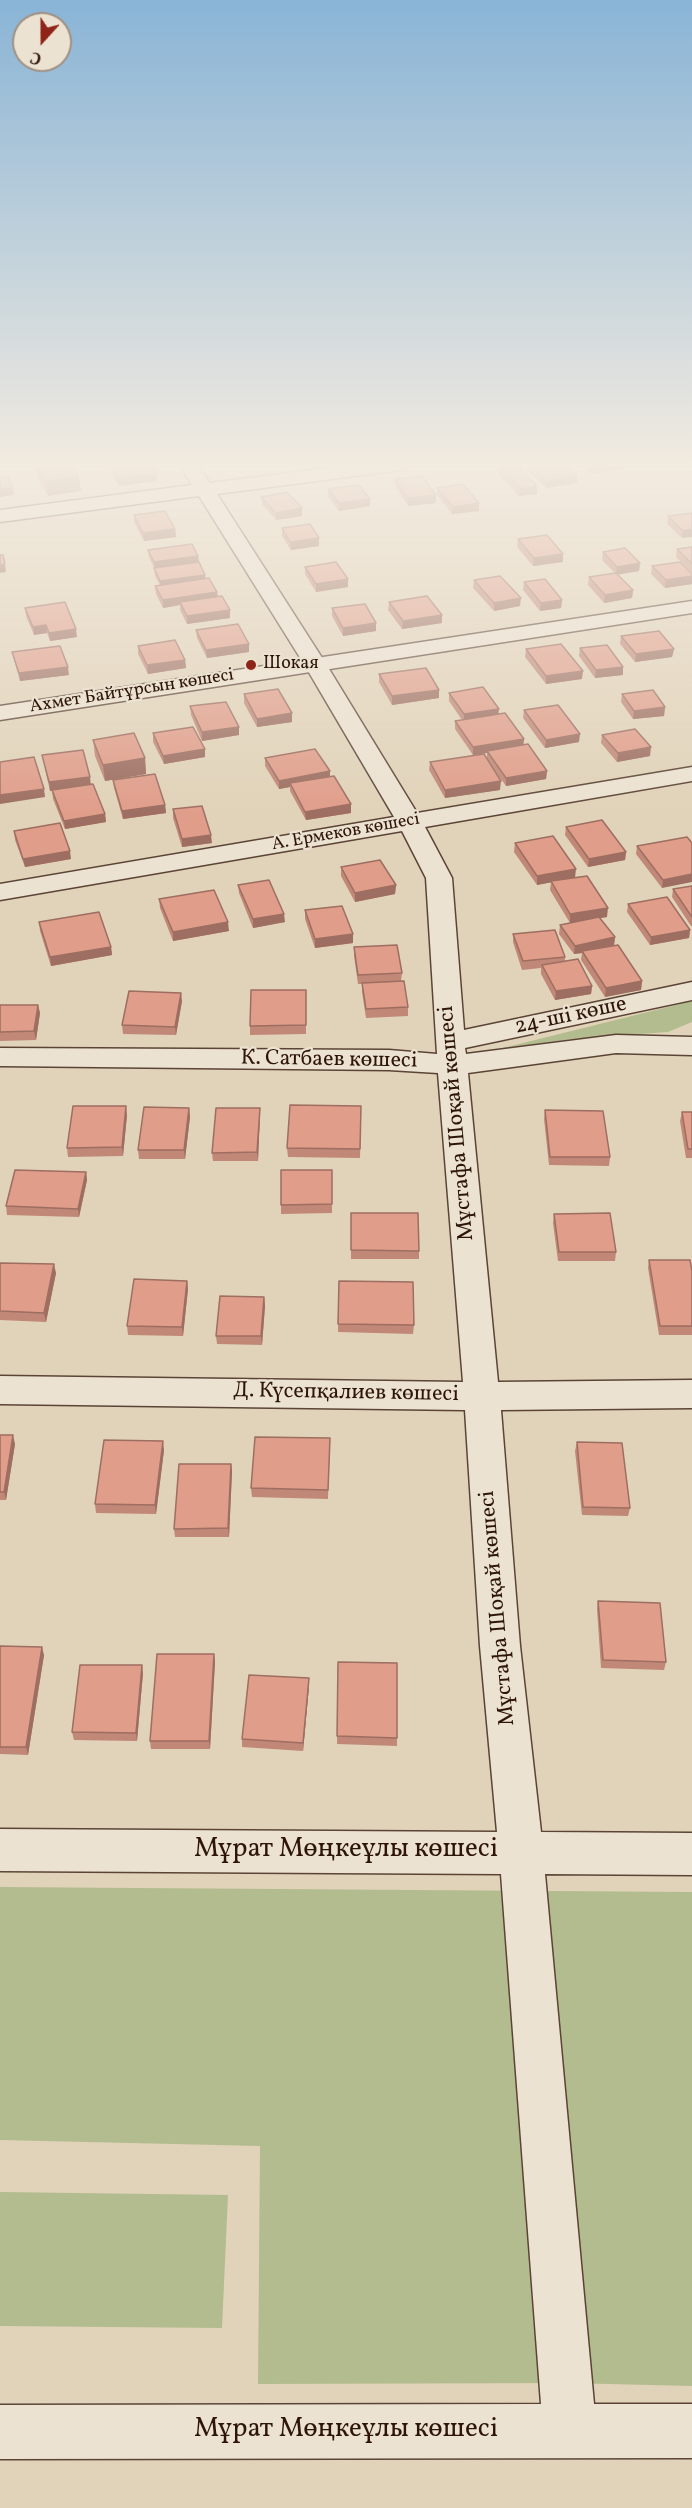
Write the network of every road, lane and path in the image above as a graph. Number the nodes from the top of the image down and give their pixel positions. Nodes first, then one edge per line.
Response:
1 (262, 581) edge
2 (692, 607) edge
3 (315, 664) junction
4 (0, 713) edge
5 (692, 774) edge
6 (410, 822) junction
7 (0, 892) edge
8 (692, 992) edge
9 (692, 1046) edge
10 (451, 1054) junction
11 (0, 1057) edge
12 (0, 1390) edge
13 (692, 1394) edge
14 (482, 1396) junction
15 (0, 1850) edge
16 (521, 1851) junction
17 (692, 1854) edge
18 (570, 2431) junction
19 (692, 2431) edge
20 (0, 2432) edge

1 - 3 street, Мұстафа Шоқай көшесі
2 - 3 street, Ахмет Байтұрсын көшесі
3 - 4 street, Ахмет Байтұрсын көшесі
3 - 6 street, Мұстафа Шоқай көшесі
5 - 6 street, А. Ермеков көшесі
6 - 7 street, А. Ермеков көшесі
6 - 10 street, Мұстафа Шоқай көшесі
8 - 10 street, 24-ші көше
9 - 10 street, К. Сатбаев көшесі
10 - 11 street, К. Сатбаев көшесі
10 - 14 street, Мұстафа Шоқай көшесі
12 - 14 street, Д. Күсепқалиев көшесі
13 - 14 street, Д. Күсепқалиев көшесі
14 - 16 street, Мұстафа Шоқай көшесі
15 - 16 street, Мұрат Мөңкеұлы көшесі
16 - 17 street, Мұрат Мөңкеұлы көшесі
16 - 18 street, Мұстафа Шоқай көшесі
18 - 19 street, Мұрат Мөңкеұлы көшесі
18 - 20 street, Мұрат Мөңкеұлы көшесі

